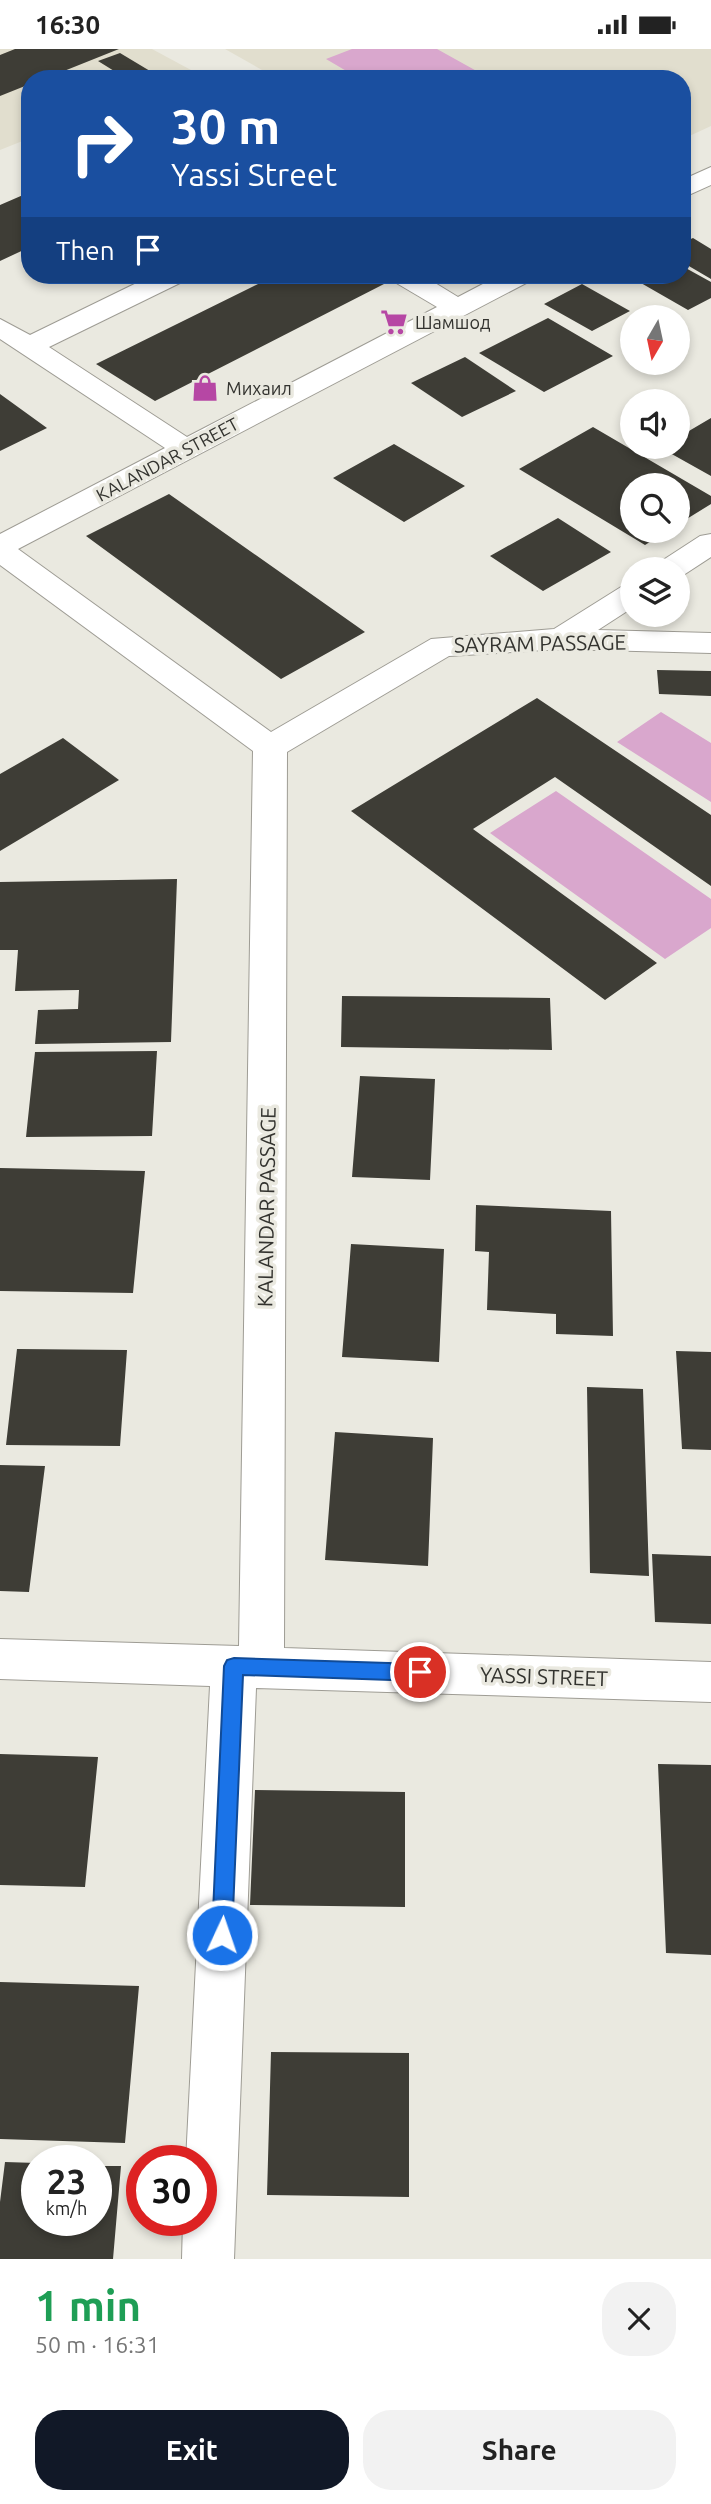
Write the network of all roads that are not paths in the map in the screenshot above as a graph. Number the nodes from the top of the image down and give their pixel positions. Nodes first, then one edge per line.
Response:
1 (711, 176) edge
2 (691, 186) edge
3 (156, 284) edge
4 (418, 284) edge
5 (503, 284) edge
6 (457, 308) junction
7 (0, 327) edge
8 (29, 346) junction
9 (186, 449) junction
10 (711, 543) edge
11 (0, 548) edge
12 (689, 557) edge
13 (620, 602) edge
14 (561, 639) junction
15 (711, 643) edge
16 (270, 747) junction
17 (0, 1659) edge
18 (248, 1667) junction
19 (711, 1682) edge
20 (208, 2259) edge

1 - 2 street
3 - 8 street
4 - 6 street
5 - 6 street, KALANDAR STREET
6 - 9 street, KALANDAR STREET
7 - 8 street
8 - 9 street
9 - 11 street, KALANDAR STREET
10 - 12 street
11 - 16 street
13 - 14 street
14 - 15 street, SAYRAM PASSAGE
14 - 16 street, SAYRAM PASSAGE
16 - 18 street, KALANDAR PASSAGE
17 - 18 street, YASSI STREET
18 - 19 street, YASSI STREET
18 - 20 street, KALANDAR PASSAGE

